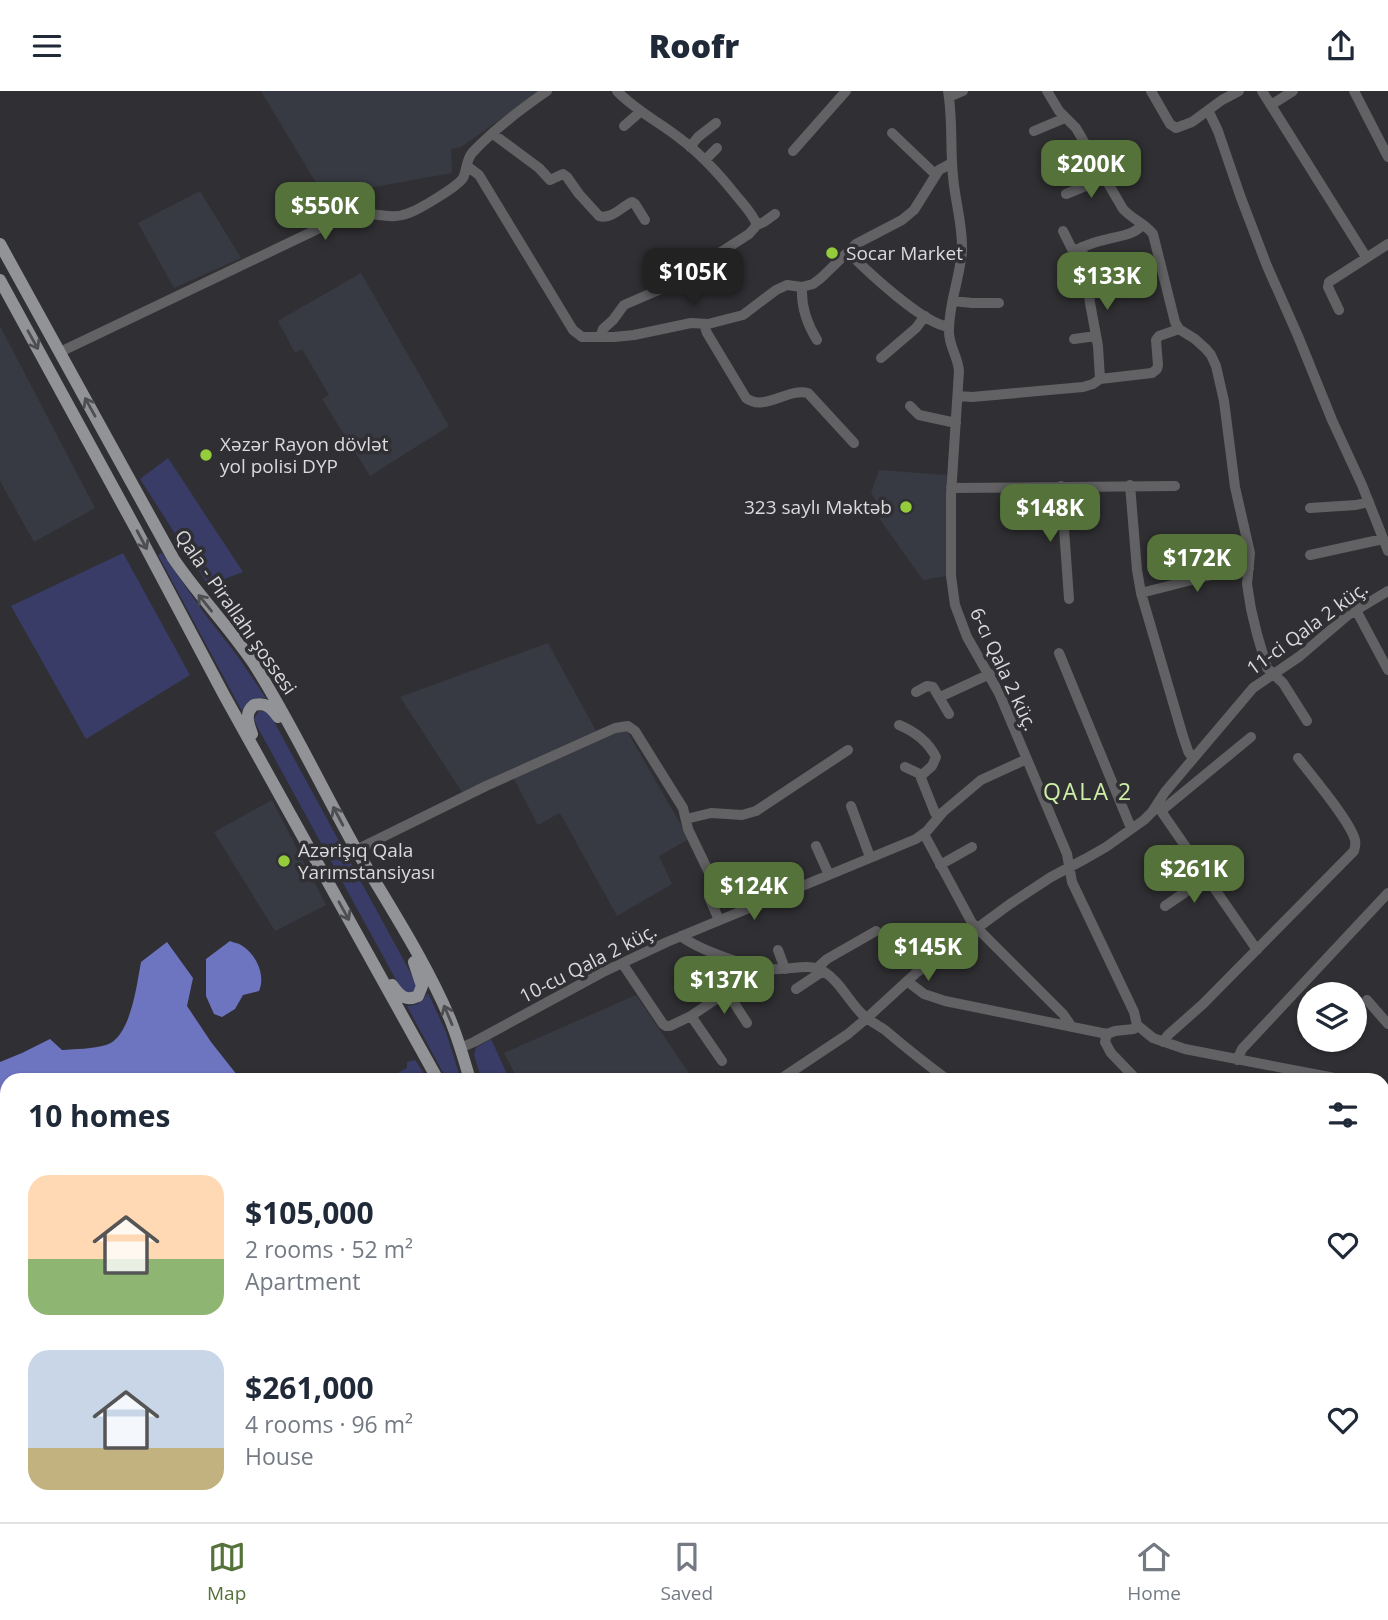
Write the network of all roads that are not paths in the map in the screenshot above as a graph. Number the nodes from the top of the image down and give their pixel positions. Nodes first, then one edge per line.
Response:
1 (547, 91) edge
2 (617, 91) edge
3 (846, 91) edge
4 (963, 91) edge
5 (1047, 91) edge
6 (1151, 91) edge
7 (1239, 91) edge
8 (1262, 91) edge
9 (1293, 91) edge
10 (1354, 91) edge
11 (949, 94) edge
12 (1271, 105) junction
13 (1208, 110) junction
14 (640, 112) junction
15 (1065, 118) junction
16 (716, 123) dead end
17 (624, 126) dead end
18 (1034, 131) dead end
19 (891, 133) dead end
20 (493, 134) junction
21 (690, 147) junction
22 (717, 148) dead end
23 (793, 151) dead end
24 (1388, 157) edge
25 (705, 160) junction
26 (952, 163) junction
27 (467, 166) junction
28 (936, 175) junction
29 (1105, 178) junction
30 (1066, 194) dead end
31 (775, 214) dead end
32 (645, 220) dead end
33 (757, 225) junction
34 (1142, 225) junction
35 (1063, 231) dead end
36 (0, 244) edge
37 (1388, 244) edge
38 (1082, 247) junction
39 (848, 252) junction
40 (1366, 257) junction
41 (0, 280) edge
42 (802, 287) junction
43 (953, 301) junction
44 (999, 303) dead end
45 (1339, 310) dead end
46 (925, 316) junction
47 (704, 324) junction
48 (948, 327) junction
49 (1179, 329) junction
50 (600, 337) junction
51 (1096, 337) junction
52 (1074, 339) dead end
53 (817, 340) dead end
54 (60, 352) junction
55 (881, 358) dead end
56 (1100, 379) junction
57 (958, 396) junction
58 (910, 406) dead end
59 (956, 423) junction
60 (854, 443) dead end
61 (1130, 485) junction
62 (1061, 486) junction
63 (1175, 486) dead end
64 (951, 488) junction
65 (1369, 502) junction
66 (1310, 508) dead end
67 (1383, 539) junction
68 (1388, 551) edge
69 (1310, 555) dead end
70 (1249, 568) junction
71 (1388, 591) edge
72 (1141, 593) junction
73 (1069, 599) dead end
74 (1356, 610) junction
75 (1059, 653) dead end
76 (1388, 670) edge
77 (990, 674) junction
78 (1273, 674) junction
79 (916, 692) dead end
80 (940, 697) junction
81 (949, 714) dead end
82 (1307, 721) dead end
83 (899, 725) dead end
84 (1251, 737) dead end
85 (848, 750) dead end
86 (305, 755) junction
87 (1298, 758) dead end
88 (1027, 759) junction
89 (1193, 759) junction
90 (905, 767) dead end
91 (265, 769) junction
92 (922, 775) junction
93 (851, 806) dead end
94 (1158, 809) junction
95 (939, 816) junction
96 (686, 818) junction
97 (1131, 828) junction
98 (924, 834) junction
99 (816, 846) dead end
100 (972, 847) dead end
101 (356, 850) junction
102 (870, 857) junction
103 (940, 865) junction
104 (1069, 867) junction
105 (829, 875) junction
106 (1206, 878) junction
107 (1388, 893) edge
108 (1380, 902) junction
109 (1165, 906) dead end
110 (1388, 911) edge
111 (397, 918) junction
112 (719, 921) junction
113 (977, 928) junction
114 (876, 931) dead end
115 (357, 936) junction
116 (681, 936) junction
117 (778, 950) dead end
118 (1257, 950) junction
119 (622, 963) junction
120 (758, 967) junction
121 (785, 969) junction
122 (820, 969) junction
123 (907, 981) junction
124 (796, 989) dead end
125 (727, 992) junction
126 (1367, 1000) dead end
127 (691, 1016) junction
128 (867, 1018) junction
129 (747, 1023) dead end
130 (1388, 1024) edge
131 (1137, 1025) junction
132 (1072, 1027) junction
133 (1107, 1034) junction
134 (1163, 1042) junction
135 (460, 1048) junction
136 (1237, 1060) junction
137 (722, 1061) dead end
138 (434, 1073) edge
139 (468, 1073) edge
140 (790, 1073) edge
141 (938, 1073) edge
142 (1131, 1073) edge
143 (1307, 1073) edge

1 - 20 street
2 - 14 street
3 - 23 street
4 - 11 street
5 - 15 street
6 - 13 street
7 - 13 street
8 - 12 street
9 - 12 street
10 - 24 street
11 - 26 street, 6-cı Qala 2 küç.
12 - 40 street
13 - 65 street
14 - 17 street
14 - 21 street
15 - 18 street
15 - 29 street
16 - 21 street
19 - 28 street
20 - 27 street
20 - 32 street
21 - 25 street
22 - 25 street
25 - 33 street
26 - 28 street
26 - 43 street, 6-cı Qala 2 küç.
27 - 50 street
27 - 54 street
28 - 39 street
29 - 30 street
29 - 34 street
31 - 33 street
33 - 50 street
34 - 38 street
34 - 49 street
35 - 38 street
36 - 54 main road, Qala - Pirallahı şossesi
37 - 40 street
38 - 51 street
39 - 42 street
39 - 46 street
40 - 45 street
41 -> 91 main road, Qala - Pirallahı şossesi
42 - 47 street
42 - 53 street
43 - 44 street
43 - 48 street, 6-cı Qala 2 küç.
46 - 48 street
46 - 55 street
47 - 50 street
47 - 60 street
48 - 57 street, 6-cı Qala 2 küç.
49 - 56 street
49 - 70 street
51 - 52 street
51 - 56 street
86 -> 54 main road, Qala - Pirallahı şossesi
56 - 57 street
57 - 59 street, 6-cı Qala 2 küç.
58 - 59 street
59 - 64 street, 6-cı Qala 2 küç.
61 - 62 street
61 - 63 street
61 - 72 street
62 - 64 street
62 - 73 street
64 - 77 street, 6-cı Qala 2 küç.
65 - 66 street
65 - 67 street
67 - 68 street
67 - 69 street
70 - 72 street
70 - 78 street
71 - 74 street, 11-ci Qala 2 küç.
72 - 89 street
74 - 76 street
74 - 78 street, 11-ci Qala 2 küç.
75 - 97 street
77 - 80 street
77 - 88 street, 6-cı Qala 2 küç.
78 - 82 street
78 - 89 street, 11-ci Qala 2 küç.
79 - 80 street
80 - 81 street
83 - 92 street
84 - 94 street
85 - 96 street
86 - 91 main road
101 -> 86 main road, Qala - Pirallahı şossesi
87 - 118 street
88 - 95 street, 10-cu Qala 2 küç.
88 - 104 street, 6-cı Qala 2 küç.
89 - 94 street, 11-ci Qala 2 küç.
90 - 92 street
91 -> 115 main road, Qala - Pirallahı şossesi
92 - 95 street
93 - 102 street
94 - 97 street, 11-ci Qala 2 küç.
94 - 106 street
95 - 98 street, 10-cu Qala 2 küç.
96 - 101 street
96 - 112 street
97 - 104 street, 11-ci Qala 2 küç.
98 - 102 street, 10-cu Qala 2 küç.
98 - 103 street
99 - 105 street
100 - 103 street
101 - 111 main road, Qala - Pirallahı şossesi
102 - 105 street, 10-cu Qala 2 küç.
103 - 113 street
104 - 113 street, 11-ci Qala 2 küç.
104 - 131 street, 6-cı Qala 2 küç.
105 - 112 street, 10-cu Qala 2 küç.
106 - 109 street
106 - 118 street
107 - 108 street
108 - 110 street
108 - 136 street
111 - 115 main road
135 -> 111 main road, Qala - Pirallahı şossesi
112 - 116 street, 10-cu Qala 2 küç.
113 - 123 street, 11-ci Qala 2 küç.
113 - 132 street
114 - 122 street
115 - 138 main road, Qala - Pirallahı şossesi
116 - 119 street, 10-cu Qala 2 küç.
116 - 120 street
117 - 121 street
118 - 134 street
119 - 127 street
119 - 135 street, 10-cu Qala 2 küç.
120 - 121 street
120 - 125 street
121 - 122 street
122 - 124 street
122 - 128 street
123 - 128 street, 11-ci Qala 2 küç.
123 - 132 street
125 - 127 street
125 - 129 street
126 - 130 street
127 - 137 street
128 - 140 street, 11-ci Qala 2 küç.
128 - 141 street
131 - 133 street
131 - 134 street
132 - 133 street
133 - 142 street
134 - 136 street
135 - 139 main road, Qala - Pirallahı şossesi
136 - 143 street

